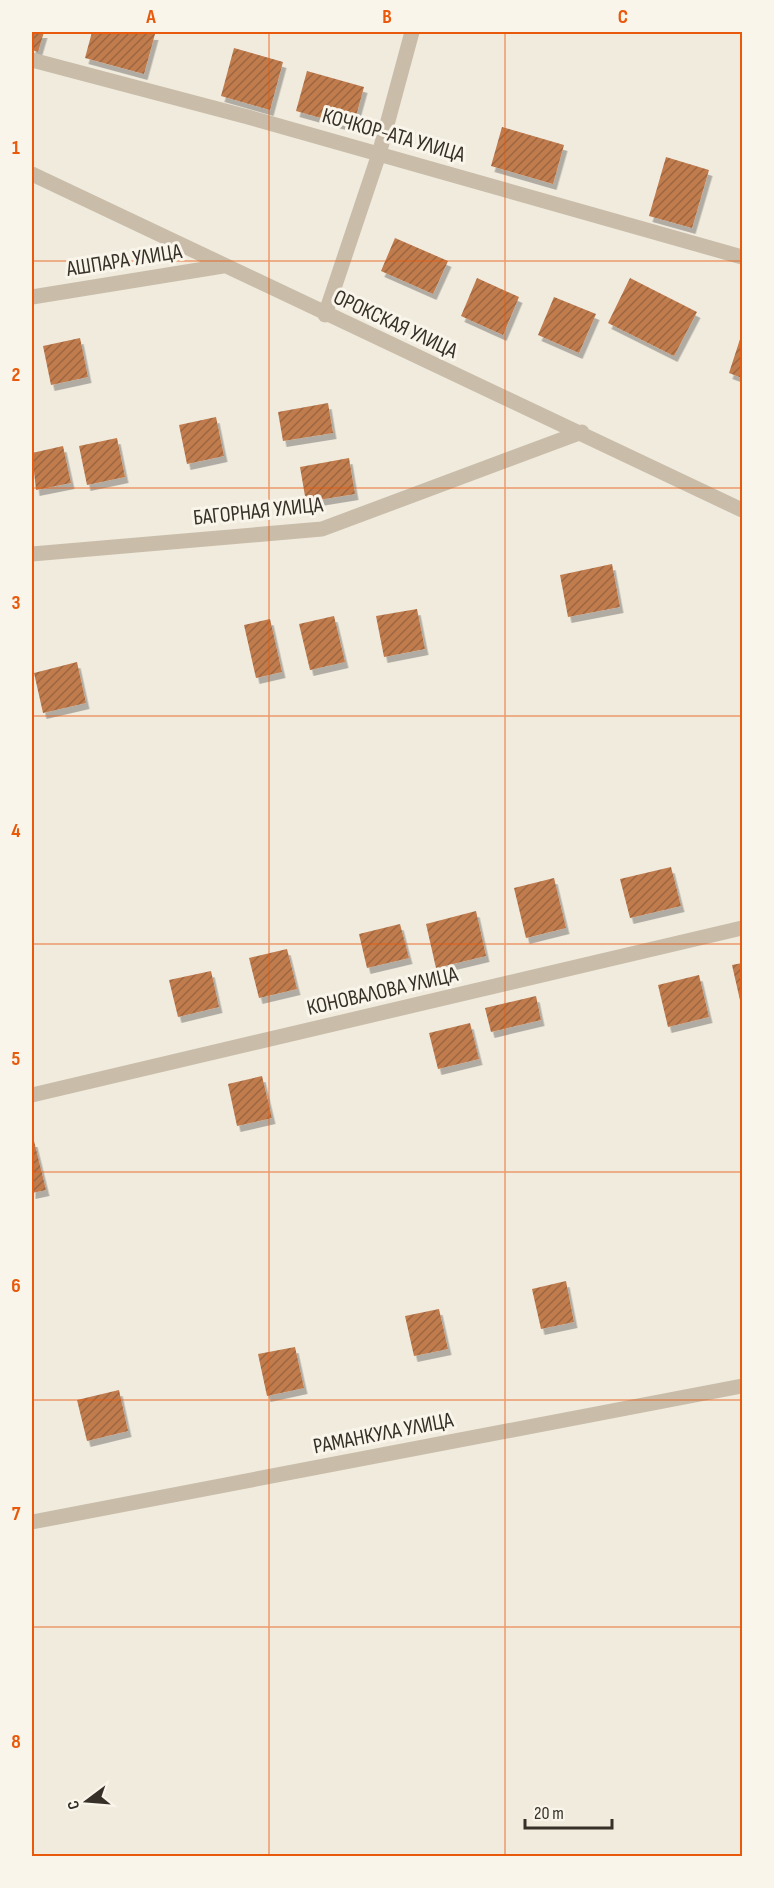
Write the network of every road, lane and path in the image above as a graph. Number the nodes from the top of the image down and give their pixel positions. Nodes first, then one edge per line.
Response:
1 (412, 32) edge
2 (32, 60) edge
3 (379, 154) junction
4 (32, 174) edge
5 (742, 257) edge
6 (223, 266) junction
7 (32, 297) edge
8 (326, 315) junction
9 (582, 432) junction
10 (742, 510) edge
11 (32, 554) edge
12 (742, 928) edge
13 (32, 1095) edge
14 (742, 1386) edge
15 (32, 1522) edge

1 - 3 street
2 - 3 street, КОЧКОР-АТА УЛИЦА
3 - 5 street, КОЧКОР-АТА УЛИЦА
3 - 8 street
4 - 6 street, ОРОКСКАЯ УЛИЦА
6 - 7 street, АШПАРА УЛИЦА
6 - 8 street, ОРОКСКАЯ УЛИЦА
8 - 9 street, ОРОКСКАЯ УЛИЦА
9 - 10 street, ОРОКСКАЯ УЛИЦА
9 - 11 street, БАГОРНАЯ УЛИЦА
12 - 13 street, КОНОВАЛОВА УЛИЦА
14 - 15 street, РАМАНКУЛА УЛИЦА

